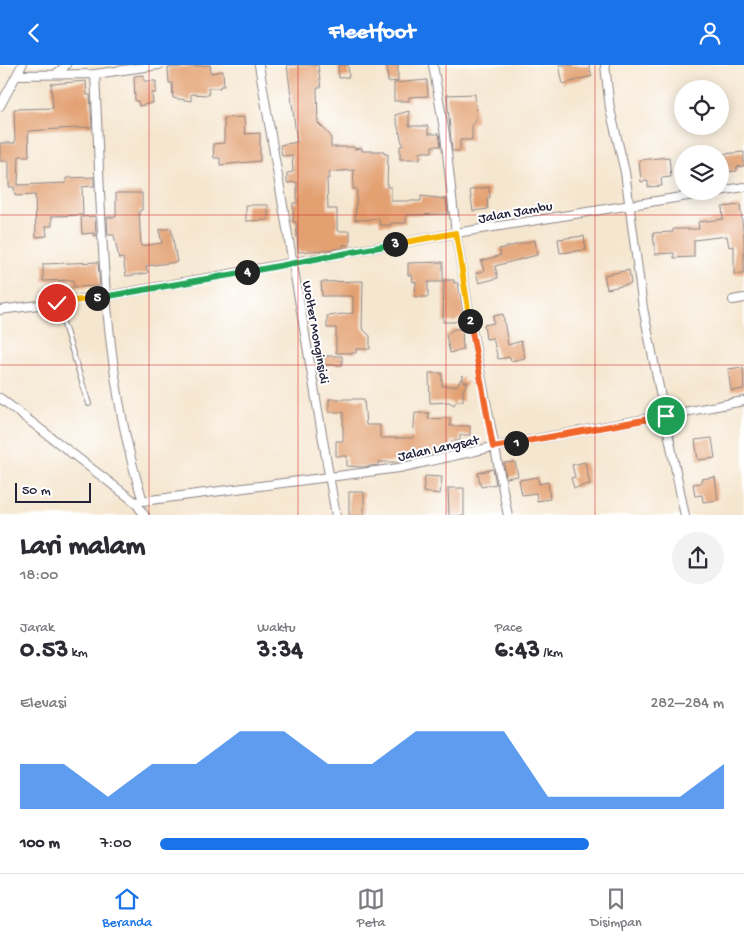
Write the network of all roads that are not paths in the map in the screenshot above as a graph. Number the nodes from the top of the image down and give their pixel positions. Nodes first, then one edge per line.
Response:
1 (22, 65) edge
2 (66, 65) edge
3 (159, 65) edge
4 (259, 65) edge
5 (433, 65) edge
6 (605, 65) edge
7 (56, 74) junction
8 (95, 74) junction
9 (17, 75) junction
10 (0, 106) edge
11 (744, 187) edge
12 (628, 204) junction
13 (456, 233) junction
14 (292, 264) junction
15 (108, 296) junction
16 (744, 298) edge
17 (733, 300) dead end
18 (57, 303) junction
19 (0, 310) edge
20 (0, 398) edge
21 (744, 401) edge
22 (89, 405) dead end
23 (666, 416) junction
24 (493, 447) junction
25 (331, 478) junction
26 (143, 501) junction
27 (135, 502) junction
28 (145, 515) edge
29 (336, 515) edge
30 (508, 515) edge
31 (684, 515) edge

1 - 9 street
2 - 7 street
3 - 8 street
4 - 14 street, Wolter Monginsidi
5 - 13 street
6 - 12 street
7 - 8 street
7 - 9 street
8 - 15 street
9 - 10 street
11 - 12 street, Jalan Jambu
12 - 13 street, Jalan Jambu
12 - 23 street
13 - 14 street, Jalan Jambu
13 - 24 street
14 - 15 street, Jalan Jambu
14 - 25 street, Wolter Monginsidi
15 - 18 street, Jalan Jambu
15 - 26 street
16 - 17 street
18 - 19 street, Jalan Jambu
18 - 22 lane
20 - 27 street
21 - 23 street, Jalan Langsat
23 - 24 street, Jalan Langsat
23 - 31 street
24 - 25 street, Jalan Langsat
24 - 30 street
25 - 26 street, Jalan Langsat
25 - 29 street, Wolter Monginsidi
26 - 27 street, Jalan Langsat
27 - 28 street

